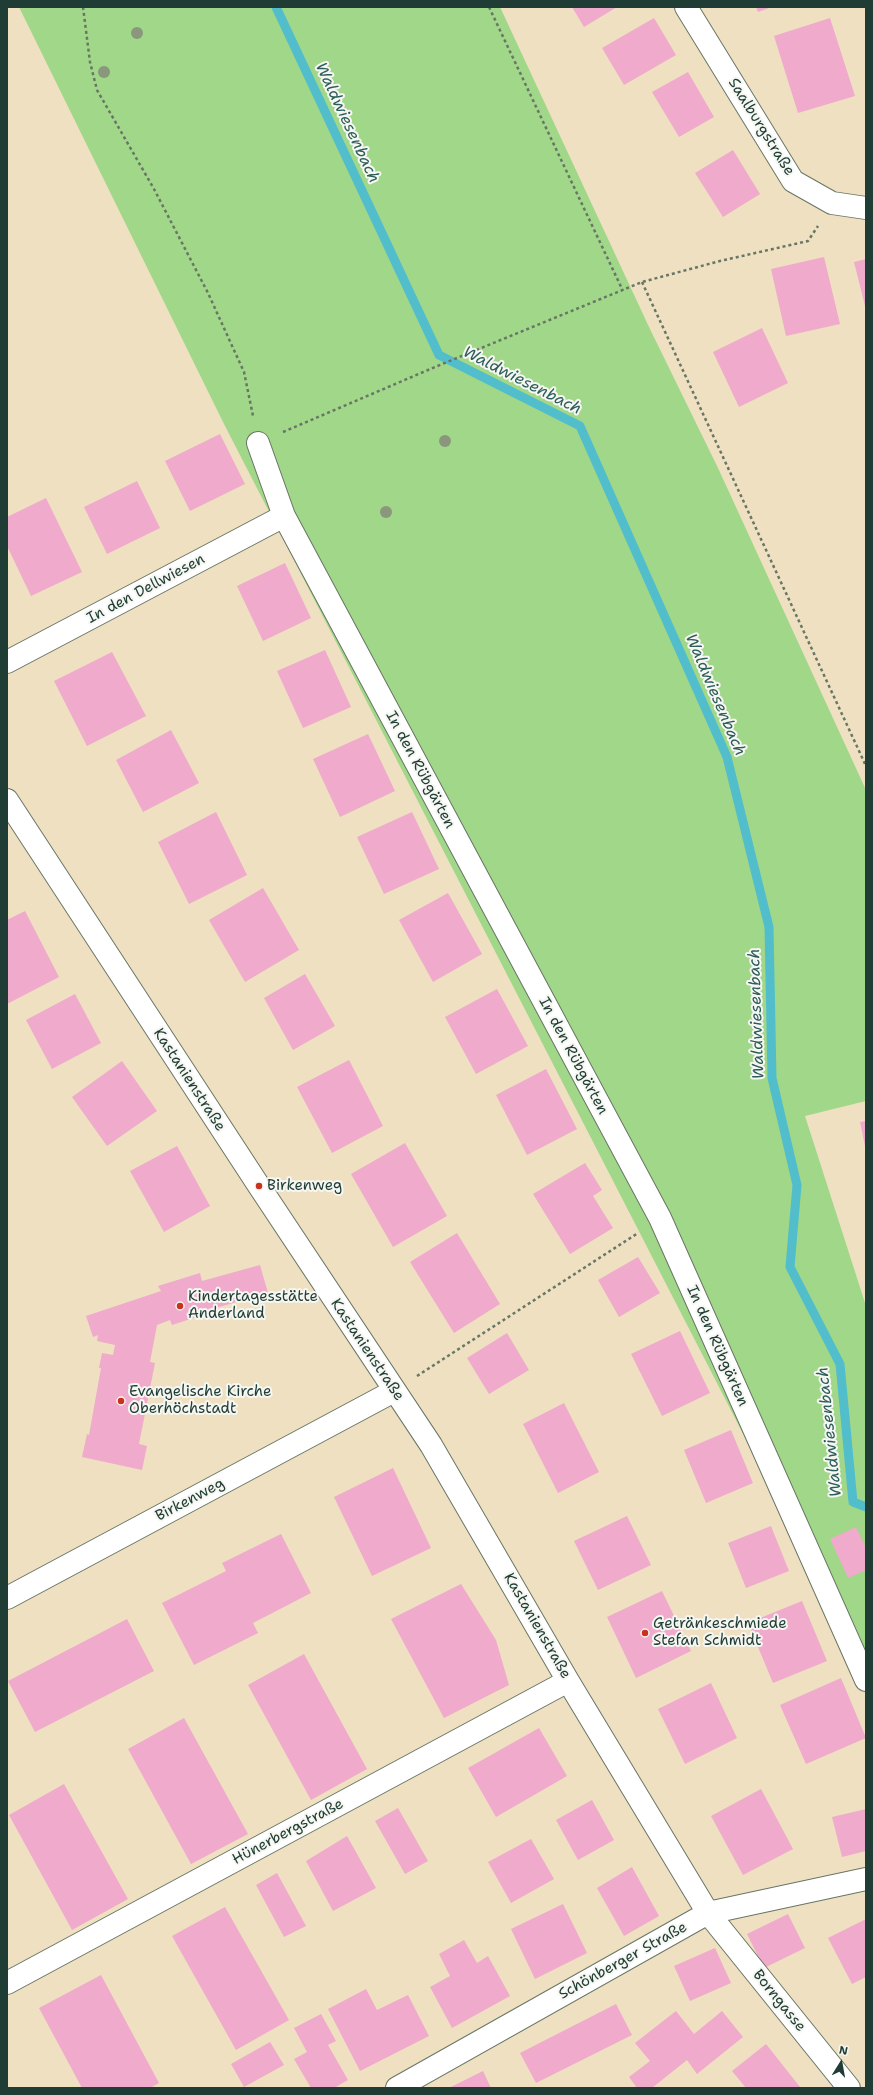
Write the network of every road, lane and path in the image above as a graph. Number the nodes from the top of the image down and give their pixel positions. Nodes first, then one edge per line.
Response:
1 (84, 7) edge
2 (489, 7) edge
3 (686, 7) edge
4 (832, 203) junction
5 (866, 208) edge
6 (642, 282) junction
7 (623, 291) junction
8 (258, 443) junction
9 (284, 516) junction
10 (7, 662) edge
11 (866, 766) edge
12 (7, 800) edge
13 (660, 1218) junction
14 (394, 1391) junction
15 (7, 1598) edge
16 (866, 1680) edge
17 (568, 1681) junction
18 (866, 1879) edge
19 (708, 1913) junction
20 (7, 1983) edge
21 (397, 2088) edge
22 (849, 2088) edge

1 - 8 path
2 - 7 path
3 - 4 street, Saalburgstraße
4 - 5 street, Saalburgstraße
4 - 6 path
6 - 7 path
6 - 11 path
7 - 8 path
8 - 9 street, In den Rübgärten
9 - 10 street, In den Dellwiesen
9 - 13 street, In den Rübgärten
12 - 14 street, Kastanienstraße
13 - 14 path
13 - 16 street, In den Rübgärten
14 - 15 street, Birkenweg
14 - 17 street, Kastanienstraße
17 - 19 street, Kastanienstraße
17 - 20 street, Hünerbergstraße
18 - 19 street, Schönberger Straße
19 - 21 street, Schönberger Straße
19 - 22 street, Borngasse

